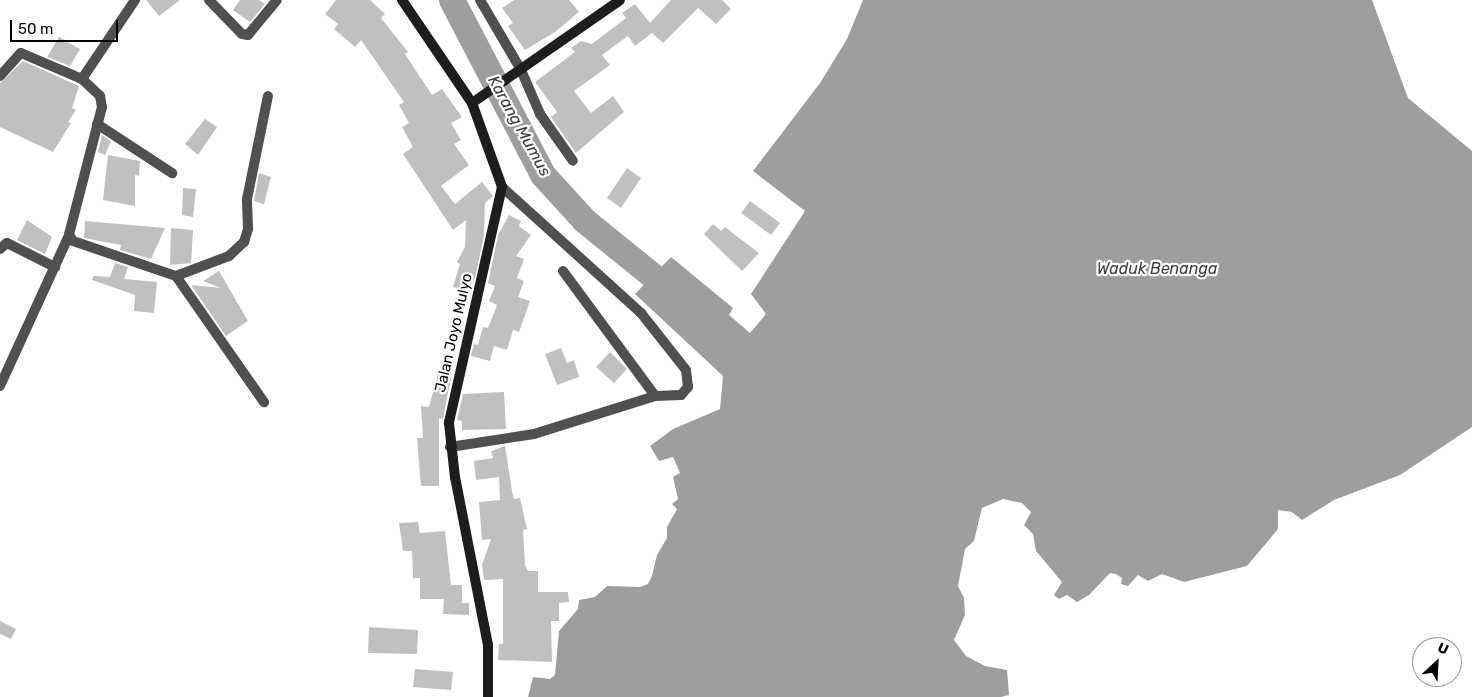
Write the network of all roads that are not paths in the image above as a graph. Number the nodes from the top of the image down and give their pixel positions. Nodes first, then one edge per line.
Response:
1 (135, 0) edge
2 (210, 0) edge
3 (278, 0) edge
4 (402, 0) edge
5 (480, 0) edge
6 (620, 0) edge
7 (520, 71) junction
8 (0, 76) edge
9 (82, 79) junction
10 (268, 96) dead end
11 (472, 103) junction
12 (97, 124) junction
13 (573, 161) dead end
14 (172, 173) dead end
15 (502, 187) junction
16 (69, 235) junction
17 (0, 249) edge
18 (55, 267) junction
19 (563, 271) dead end
20 (176, 276) junction
21 (0, 386) edge
22 (654, 396) junction
23 (264, 402) dead end
24 (450, 447) junction
25 (488, 697) edge

1 - 9 street
2 - 3 street
4 - 11 main road
5 - 7 street
6 - 7 main road
7 - 11 main road
7 - 13 street
8 - 9 street
9 - 12 street
10 - 20 street
11 - 15 main road
12 - 14 street
12 - 16 street
15 - 22 street
15 - 24 main road, Jalan Joyo Mulyo
16 - 18 street
16 - 20 street
17 - 18 street
18 - 21 street
19 - 22 street
20 - 23 street
22 - 24 street
24 - 25 main road, Jalan Joyo Mulyo

